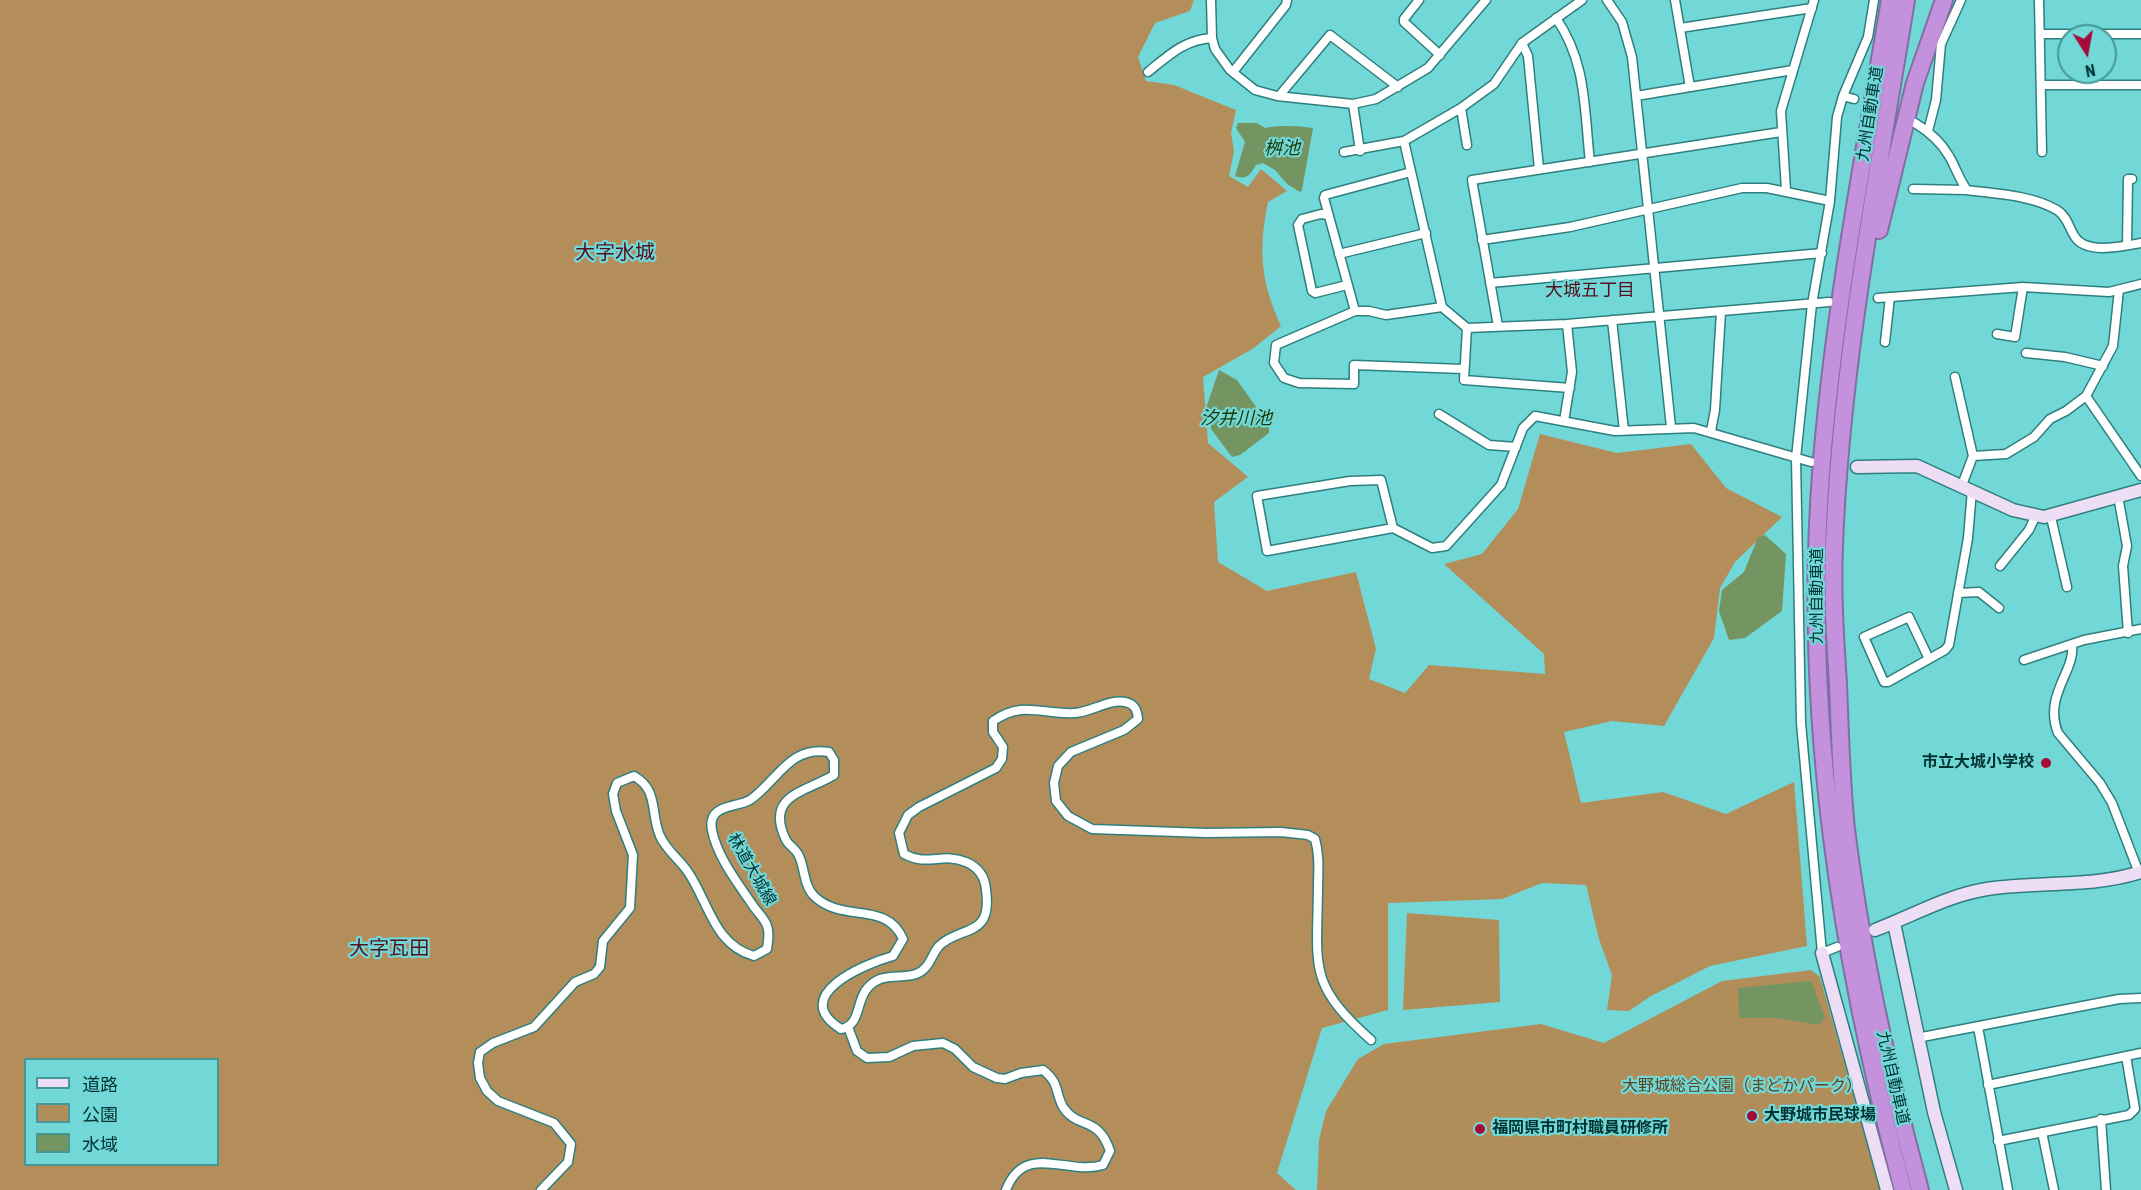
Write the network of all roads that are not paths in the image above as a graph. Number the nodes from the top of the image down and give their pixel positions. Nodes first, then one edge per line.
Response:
1 (1211, 0) edge
2 (1287, 0) edge
3 (1419, 0) edge
4 (1486, 0) edge
5 (1582, 0) edge
6 (1607, 0) edge
7 (1675, 0) edge
8 (1874, 0) edge
9 (1889, 0) edge
10 (1906, 0) edge
11 (1944, 0) edge
12 (1960, 0) edge
13 (2039, 0) edge
14 (1813, 4) edge
15 (1556, 18) junction
16 (1680, 28) junction
17 (2040, 34) junction
18 (2141, 34) edge
19 (1212, 38) junction
20 (1522, 43) junction
21 (1440, 55) junction
22 (1794, 70) junction
23 (1148, 72) dead end
24 (1233, 72) junction
25 (2041, 85) junction
26 (2141, 85) edge
27 (1398, 87) junction
28 (1690, 87) junction
29 (1279, 96) junction
30 (1636, 96) junction
31 (1843, 96) junction
32 (1854, 99) dead end
33 (1353, 104) junction
34 (1461, 108) junction
35 (1915, 123) dead end
36 (1928, 131) junction
37 (1781, 132) junction
38 (1404, 141) junction
39 (1467, 145) dead end
40 (1360, 151) junction
41 (1344, 152) dead end
42 (2043, 152) dead end
43 (1642, 153) junction
44 (1590, 162) junction
45 (1539, 170) junction
46 (1411, 172) junction
47 (2132, 179) dead end
48 (1914, 189) dead end
49 (1786, 190) junction
50 (1967, 190) junction
51 (1830, 201) junction
52 (1648, 207) junction
53 (1328, 215) junction
54 (1426, 233) junction
55 (1482, 240) junction
56 (2141, 243) edge
57 (2127, 245) junction
58 (1822, 253) junction
59 (1339, 254) junction
60 (1654, 267) junction
61 (1490, 283) junction
62 (2141, 284) edge
63 (1347, 285) junction
64 (2023, 287) junction
65 (2120, 290) junction
66 (1890, 297) junction
67 (1878, 298) dead end
68 (1829, 302) dead end
69 (1812, 304) junction
70 (1442, 307) junction
71 (1355, 311) junction
72 (1721, 312) junction
73 (1660, 316) junction
74 (1612, 320) junction
75 (1567, 324) junction
76 (1498, 326) junction
77 (1467, 328) junction
78 (1997, 334) dead end
79 (1885, 342) dead end
80 (2026, 353) dead end
81 (2103, 366) junction
82 (1463, 369) junction
83 (1955, 377) dead end
84 (1570, 388) junction
85 (2086, 396) junction
86 (1439, 414) dead end
87 (1564, 421) junction
88 (1671, 427) junction
89 (1624, 431) junction
90 (1711, 432) junction
91 (1516, 447) junction
92 (1973, 456) junction
93 (1796, 458) junction
94 (1811, 462) dead end
95 (1857, 467) dead end
96 (2141, 476) edge
97 (1967, 487) junction
98 (2141, 490) edge
99 (2118, 496) junction
100 (2035, 517) junction
101 (2051, 517) junction
102 (1393, 528) junction
103 (1834, 546) junction
104 (2000, 566) dead end
105 (2067, 586) dead end
106 (1958, 593) junction
107 (1999, 608) dead end
108 (2141, 629) edge
109 (2128, 633) junction
110 (2072, 644) junction
111 (1929, 659) junction
112 (2024, 660) dead end
113 (2140, 873) edge
114 (1894, 923) junction
115 (1875, 930) dead end
116 (1838, 946) dead end
117 (1822, 953) junction
118 (2141, 998) edge
119 (1978, 1027) junction
120 (848, 1028) junction
121 (1917, 1038) junction
122 (1371, 1040) dead end
123 (2141, 1053) edge
124 (2126, 1056) junction
125 (1988, 1085) junction
126 (2101, 1119) junction
127 (2043, 1132) junction
128 (1998, 1141) junction
129 (541, 1190) edge
130 (1006, 1190) edge
131 (1887, 1190) edge
132 (1903, 1190) edge
133 (1920, 1190) edge
134 (1956, 1190) edge
135 (2008, 1190) edge
136 (2054, 1190) edge
137 (2106, 1190) edge

1 - 19 street
2 - 24 street
3 - 21 street
4 - 21 street
5 - 15 street
6 - 30 street
7 - 16 street
8 - 31 street
9 - 132 highway, 九州自動車道
10 - 103 highway, 九州自動車道
11 - 103 highway
12 - 36 street
13 - 17 street
14 - 16 street
14 - 22 street
15 - 20 street
15 - 44 street
16 - 28 street
17 - 18 street
17 - 25 street
19 - 23 street
19 - 24 street
20 - 34 street
20 - 45 street
21 - 27 street
22 - 28 street
22 - 37 street
24 - 29 street
25 - 26 street
25 - 42 street
27 - 29 street
27 - 33 street
28 - 30 street
29 - 33 street
30 - 43 street
31 - 32 street
31 - 51 street
33 - 40 street
34 - 38 street
34 - 39 street
35 - 36 street
36 - 50 street
37 - 43 street
37 - 49 street
38 - 40 street
38 - 46 street
40 - 41 street
43 - 44 street
43 - 52 street
44 - 45 street
45 - 55 street
46 - 53 street
46 - 54 street
47 - 57 street
48 - 50 street
49 - 51 street
49 - 52 street
50 - 57 street
51 - 58 street
52 - 55 street
52 - 60 street
53 - 59 street
53 - 63 street
54 - 59 street
54 - 70 street
55 - 61 street
56 - 57 street
58 - 60 street
58 - 69 street
59 - 63 street
60 - 61 street
60 - 73 street
61 - 76 street
62 - 65 street
63 - 71 street
64 - 65 street
64 - 66 street
64 - 78 street
65 - 81 street
66 - 67 street
66 - 79 street
68 - 69 street
69 - 72 street
69 - 93 street
70 - 71 street
70 - 77 street
71 - 82 street
72 - 73 street
72 - 90 street
73 - 74 street
73 - 88 street
74 - 75 street
74 - 89 street
75 - 76 street
75 - 84 street
76 - 77 street
77 - 82 street
80 - 81 street
81 - 85 street
82 - 84 street
83 - 92 street
84 - 87 street
85 - 92 street
85 - 96 street
86 - 91 street
87 - 89 street
87 - 91 street
88 - 89 street
88 - 90 street
90 - 93 street
91 - 102 street
92 - 97 street
93 - 94 street
93 - 117 street
95 - 97 street
97 - 100 street
97 - 106 street
98 - 99 street
99 - 101 street
99 - 109 street
100 - 101 street
100 - 104 street
101 - 105 street
102 - 102 street
103 - 133 highway, 九州自動車道
106 - 107 street
106 - 111 street
108 - 109 street
109 - 110 street
110 - 112 street
110 - 113 street
111 - 111 street
113 - 114 street
114 - 115 street
114 - 121 street
116 - 117 street
117 - 131 street
118 - 119 street
119 - 121 street
119 - 125 street
120 - 122 street
120 - 129 street, 林道大城線
120 - 130 street
121 - 134 street
123 - 124 street
124 - 125 street
124 - 126 street
125 - 128 street
126 - 127 street
126 - 137 street
127 - 128 street
127 - 136 street
128 - 135 street

